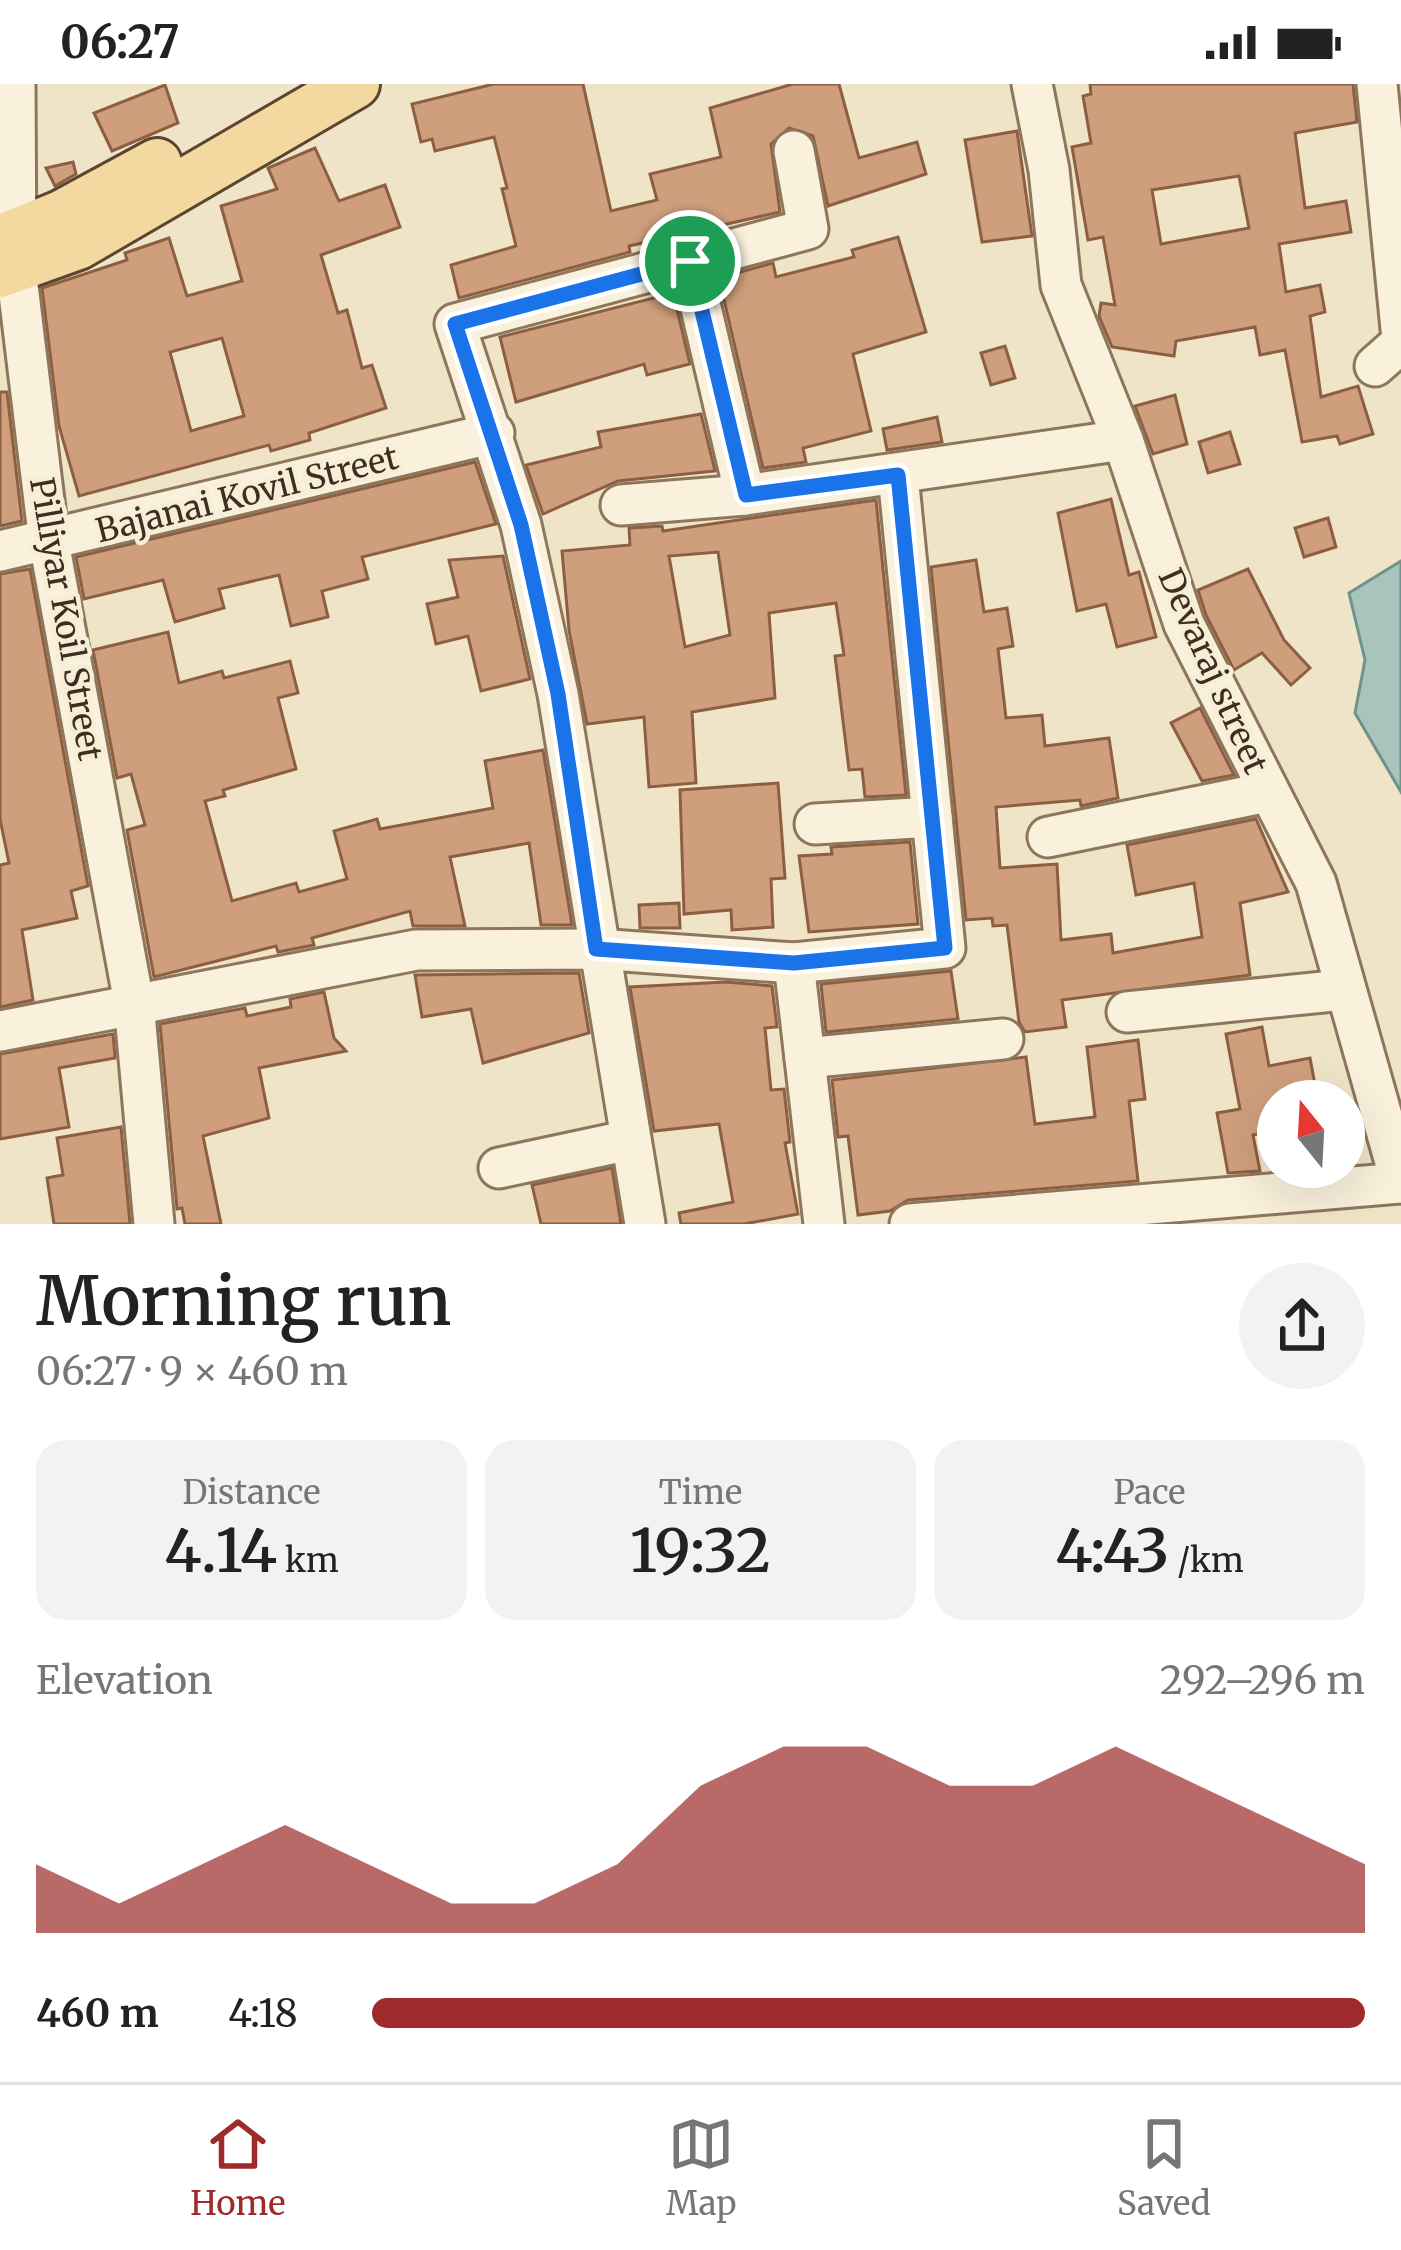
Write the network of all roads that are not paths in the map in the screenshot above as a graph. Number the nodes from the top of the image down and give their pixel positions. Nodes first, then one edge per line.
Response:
1 (15, 84) edge
2 (303, 84) edge
3 (356, 84) edge
4 (1032, 84) edge
5 (1377, 84) edge
6 (794, 151) dead end
7 (8, 254) edge
8 (690, 261) junction
9 (1401, 329) edge
10 (494, 433) junction
11 (1123, 440) junction
12 (898, 475) junction
13 (746, 495) junction
14 (622, 505) dead end
15 (50, 542) junction
16 (0, 551) edge
17 (1268, 792) junction
18 (932, 817) junction
19 (815, 824) dead end
20 (1048, 837) dead end
21 (596, 949) junction
22 (794, 963) junction
23 (1343, 990) junction
24 (134, 1004) junction
25 (1127, 1012) dead end
26 (0, 1031) edge
27 (1003, 1039) dead end
28 (806, 1058) junction
29 (630, 1140) junction
30 (500, 1168) dead end
31 (1401, 1183) edge
32 (154, 1224) edge
33 (645, 1224) edge
34 (824, 1224) edge
35 (910, 1224) edge

1 - 7 street, Pilliyar Koil Street
2 - 7 main road
3 - 7 main road
4 - 11 street, Devaraj street
5 - 9 street
6 - 8 street
7 - 15 street, Pilliyar Koil Street
8 - 10 street
8 - 13 street
10 - 15 street, Bajanai Kovil Street
10 - 21 street
11 - 12 street
11 - 17 street, Devaraj street
12 - 13 street
12 - 18 street
13 - 14 street
15 - 16 street, Bajanai Kovil Street
15 - 24 street, Pilliyar Koil Street
17 - 20 street
17 - 23 street, Devaraj street
18 - 19 street
18 - 22 street
21 - 22 street
21 - 24 street
21 - 29 street
22 - 28 street
23 - 25 street
23 - 31 street, Devaraj street
24 - 26 street
24 - 32 street, Pilliyar Koil Street
27 - 28 street
28 - 34 street
29 - 30 street
29 - 33 street
31 - 35 street

